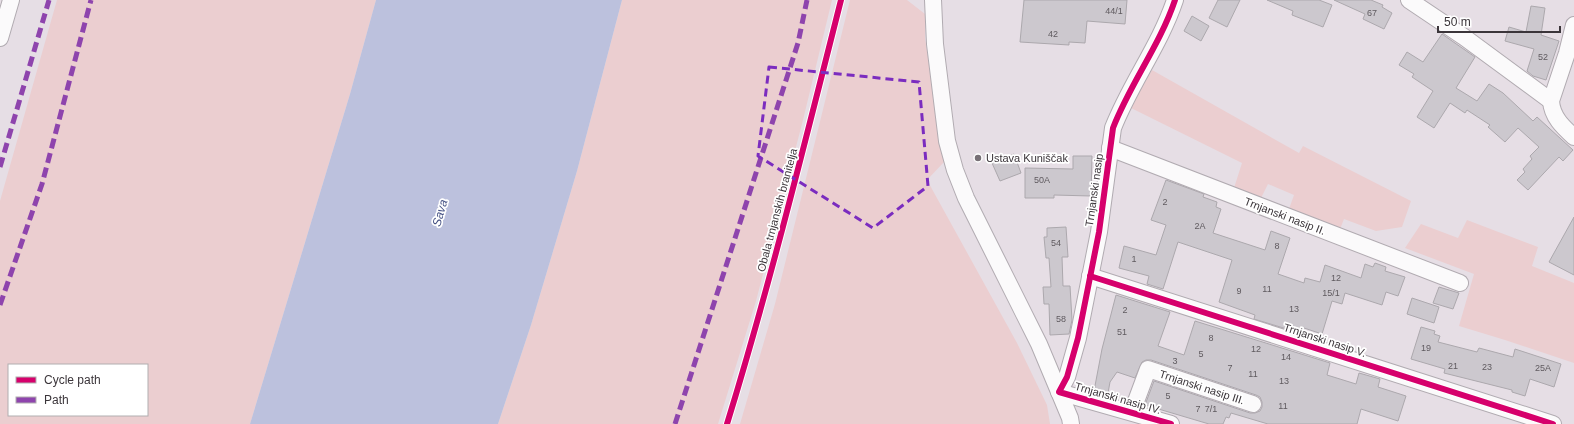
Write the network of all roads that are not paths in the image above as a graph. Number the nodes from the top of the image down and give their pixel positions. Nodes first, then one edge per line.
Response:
1 (11, 0) edge
2 (932, 0) edge
3 (1175, 0) edge
4 (1409, 0) edge
5 (1574, 25) edge
6 (0, 38) edge
7 (1551, 101) junction
8 (1574, 137) edge
9 (1110, 148) junction
10 (1090, 276) junction
11 (1460, 283) dead end
12 (1059, 392) junction
13 (1253, 404) dead end
14 (1132, 412) junction
15 (1071, 424) edge
16 (1171, 424) edge
17 (1553, 424) edge

1 - 6 street
2 - 12 street
3 - 9 street, Trnjanski nasip
4 - 7 street
5 - 7 street
7 - 8 street
9 - 10 street, Trnjanski nasip
9 - 11 street, Trnjanski nasip II.
10 - 12 street, Trnjanski nasip
10 - 17 street, Trnjanski nasip V.
12 - 14 street, Trnjanski nasip IV.
12 - 15 street
13 - 14 street, Trnjanski nasip III.
14 - 16 street, Trnjanski nasip IV.

